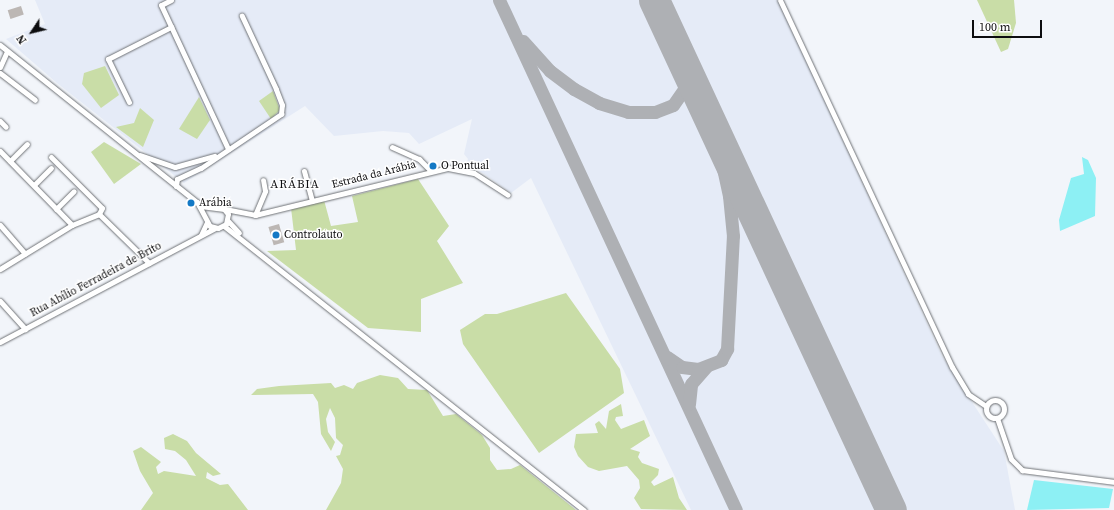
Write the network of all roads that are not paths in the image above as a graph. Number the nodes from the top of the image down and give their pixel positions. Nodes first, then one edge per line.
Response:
1 (171, 0) edge
2 (780, 0) edge
3 (160, 3) edge
4 (242, 16) dead end
5 (171, 27) junction
6 (0, 45) edge
7 (7, 51) junction
8 (0, 67) edge
9 (0, 74) edge
10 (34, 100) dead end
11 (129, 102) dead end
12 (0, 121) edge
13 (6, 127) dead end
14 (27, 144) dead end
15 (392, 147) dead end
16 (228, 149) junction
17 (0, 151) edge
18 (222, 153) junction
19 (136, 154) junction
20 (51, 157) dead end
21 (10, 161) junction
22 (51, 168) dead end
23 (304, 171) dead end
24 (431, 171) junction
25 (263, 180) dead end
26 (34, 185) junction
27 (176, 186) junction
28 (74, 191) dead end
29 (508, 195) dead end
30 (312, 201) junction
31 (200, 206) junction
32 (213, 207) junction
33 (56, 209) junction
34 (224, 209) junction
35 (99, 214) junction
36 (240, 214) junction
37 (255, 215) junction
38 (228, 219) junction
39 (207, 220) junction
40 (0, 225) edge
41 (72, 225) junction
42 (224, 226) junction
43 (215, 228) junction
44 (200, 235) junction
45 (245, 240) junction
46 (25, 254) junction
47 (149, 263) junction
48 (0, 268) edge
49 (0, 301) edge
50 (25, 329) junction
51 (0, 342) edge
52 (986, 406) junction
53 (997, 418) junction
54 (1114, 482) edge
55 (584, 510) edge

1 - 3 street
2 - 52 street
3 - 5 street
4 - 16 street
5 - 11 street
5 - 16 street
6 - 7 street
7 - 8 street
7 - 19 street
9 - 10 street
12 - 13 street
14 - 21 street
15 - 24 street
16 - 18 street
17 - 21 street
18 - 19 street
18 - 27 street
19 - 27 street
20 - 35 street
21 - 26 street
22 - 26 street
23 - 30 street
24 - 29 street, Estrada da Arábia
24 - 30 street, Estrada da Arábia
25 - 37 street
26 - 33 street
27 - 31 street
28 - 33 street
30 - 37 street, Estrada da Arábia
31 - 32 street
31 - 39 street
32 - 34 street
32 - 39 street
33 - 41 street
34 - 36 street
34 - 38 street
35 - 41 street
35 - 47 street
36 - 37 street, Estrada da Arábia
36 - 38 street
38 - 42 street
38 - 45 street
39 - 43 street
39 - 44 street
40 - 46 street
41 - 46 street
42 - 43 street
42 - 45 street
43 - 44 street, Rua Abílio Ferradeira de Brito
44 - 47 street, Rua Abílio Ferradeira de Brito
45 - 55 street
46 - 48 street
47 - 50 street, Rua Abílio Ferradeira de Brito
49 - 50 street
50 - 51 street, Rua Abílio Ferradeira de Brito
52 - 53 street
52 - 53 street
53 - 54 street

